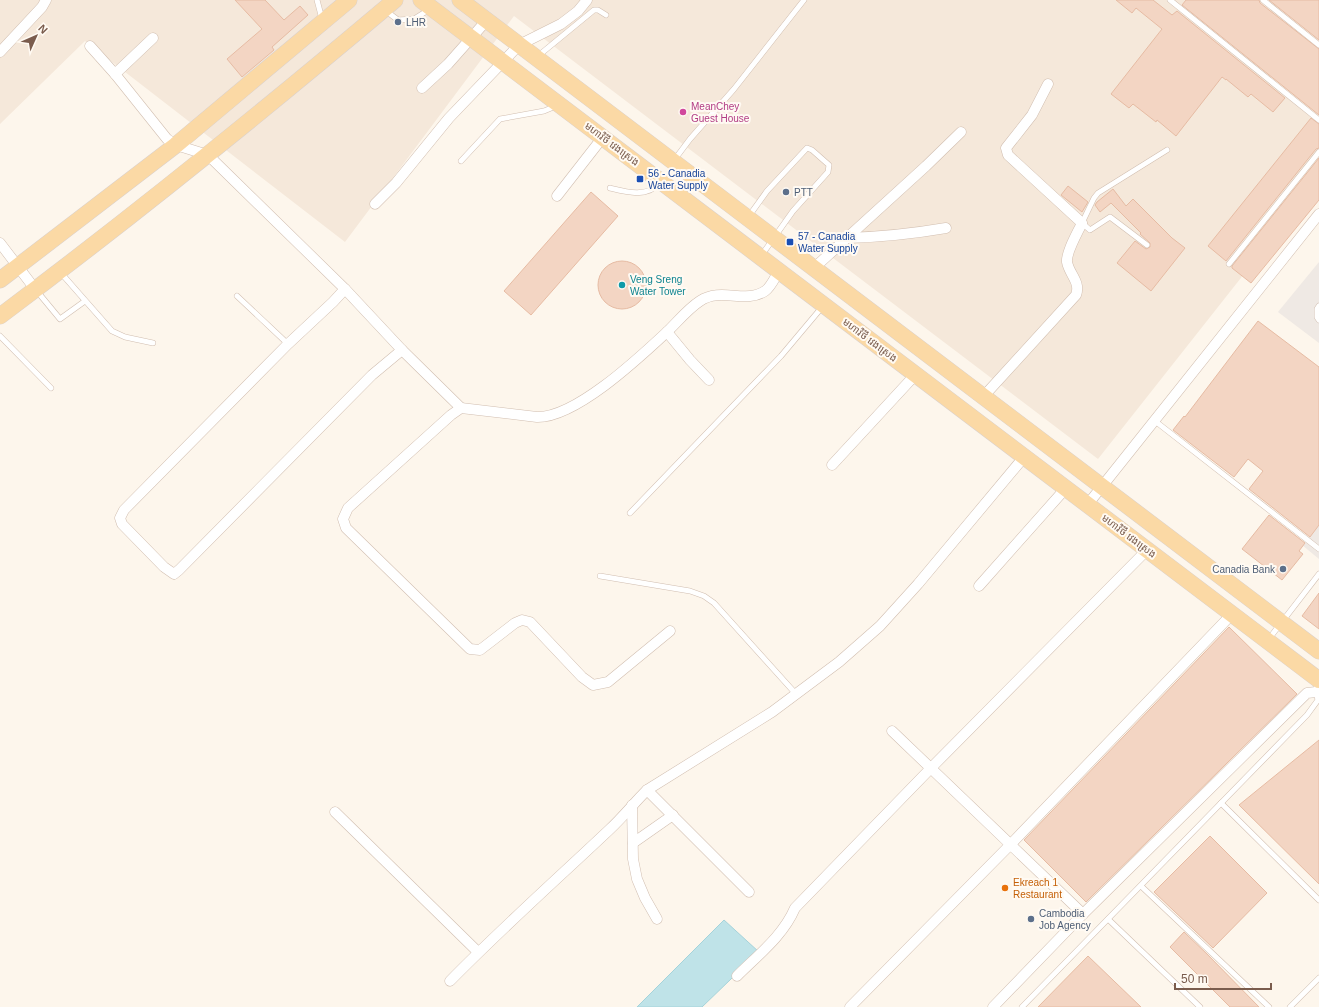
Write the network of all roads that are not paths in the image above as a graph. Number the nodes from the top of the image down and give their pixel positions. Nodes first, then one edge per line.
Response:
1 (46, 0) edge
2 (317, 0) edge
3 (349, 0) edge
4 (460, 0) edge
5 (588, 0) edge
6 (804, 0) edge
7 (1170, 0) edge
8 (1263, 0) edge
9 (426, 4) edge
10 (389, 5) edge
11 (606, 14) dead end
12 (487, 20) junction
13 (322, 22) junction
14 (152, 38) dead end
15 (472, 38) junction
16 (519, 45) junction
17 (1319, 45) edge
18 (90, 46) dead end
19 (0, 52) edge
20 (535, 57) junction
21 (502, 61) junction
22 (115, 74) junction
23 (1048, 84) dead end
24 (422, 88) dead end
25 (559, 104) junction
26 (1319, 120) edge
27 (961, 132) dead end
28 (603, 137) junction
29 (176, 145) junction
30 (1167, 150) dead end
31 (1319, 152) edge
32 (208, 154) junction
33 (461, 161) dead end
34 (673, 162) junction
35 (660, 181) junction
36 (610, 188) dead end
37 (557, 196) dead end
38 (375, 204) dead end
39 (1319, 214) edge
40 (748, 218) junction
41 (1082, 223) junction
42 (946, 228) dead end
43 (774, 238) junction
44 (847, 238) junction
45 (0, 243) edge
46 (1147, 245) dead end
47 (761, 257) junction
48 (1230, 264) dead end
49 (18, 267) junction
50 (814, 268) junction
51 (59, 271) junction
52 (779, 271) junction
53 (0, 280) edge
54 (35, 289) junction
55 (345, 289) junction
56 (238, 296) dead end
57 (85, 300) junction
58 (824, 305) junction
59 (1319, 306) edge
60 (0, 316) edge
61 (1319, 320) edge
62 (667, 332) junction
63 (0, 336) edge
64 (153, 343) dead end
65 (288, 344) junction
66 (402, 350) junction
67 (916, 374) junction
68 (709, 380) dead end
69 (51, 388) dead end
70 (983, 397) junction
71 (461, 408) junction
72 (1154, 421) junction
73 (1024, 457) junction
74 (832, 465) dead end
75 (1102, 486) junction
76 (1066, 488) junction
77 (1088, 504) junction
78 (630, 513) dead end
79 (1319, 549) edge
80 (1147, 550) junction
81 (1319, 574) edge
82 (600, 576) dead end
83 (978, 586) dead end
84 (1232, 614) junction
85 (1282, 622) junction
86 (670, 632) dead end
87 (1267, 640) junction
88 (1319, 651) edge
89 (1318, 687) edge
90 (796, 694) junction
91 (892, 731) dead end
92 (931, 768) junction
93 (647, 790) junction
94 (1221, 803) junction
95 (632, 805) junction
96 (335, 812) dead end
97 (673, 815) junction
98 (633, 843) junction
99 (1010, 845) junction
100 (1141, 886) junction
101 (749, 892) dead end
102 (1319, 900) edge
103 (1083, 914) junction
104 (657, 919) dead end
105 (1108, 920) junction
106 (478, 952) junction
107 (737, 976) dead end
108 (1319, 978) edge
109 (450, 981) dead end
110 (850, 1007) edge
111 (994, 1007) edge
112 (1022, 1007) edge
113 (1200, 1007) edge
114 (1269, 1007) edge
115 (1290, 1007) edge

1 - 19 street
2 - 13 lane
3 - 13 main road
4 - 12 main road
5 - 16 street
6 - 34 lane
7 - 26 lane
8 - 17 lane
9 - 10 lane
9 - 15 main road, មហាវិថី វេងស្រេង
10 - 32 main road
11 - 20 lane
12 - 15 street
12 - 16 main road
13 - 29 main road
14 - 22 street
15 - 21 main road, មហាវិថី វេងស្រេង
15 - 24 street
16 - 20 main road
16 - 21 street
18 - 22 street
20 - 34 main road
21 - 25 main road, មហាវិថី វេងស្រេង
21 - 38 street
22 - 29 street
23 - 41 street
25 - 28 main road, មហាវិថី វេងស្រេង
25 - 33 lane
27 - 44 street
28 - 35 main road, មហាវិថី វេងស្រេង
28 - 37 street
29 - 32 street
29 - 49 main road
30 - 41 lane
31 - 48 lane
32 - 51 main road
32 - 55 street
34 - 40 main road
35 - 36 lane
35 - 47 main road, មហាវិថី វេងស្រេង
39 - 72 street
40 - 43 main road
40 - 43 lane
41 - 46 lane
41 - 70 street
42 - 44 street
43 - 47 lane
43 - 50 main road
44 - 50 street
45 - 49 street
47 - 52 main road, មហាវិថី វេងស្រេង
49 - 53 main road
49 - 54 street
50 - 70 main road
51 - 54 main road
51 - 57 lane
52 - 58 main road, មហាវិថី វេងស្រេង
52 - 62 street
54 - 57 lane
54 - 60 main road
55 - 65 street
55 - 66 street
56 - 65 lane
57 - 64 lane
58 - 67 main road, មហាវិថី វេងស្រេង
58 - 78 lane
59 - 61 lane
62 - 68 street
62 - 71 street
63 - 69 lane
65 - 66 street
66 - 71 street
67 - 73 main road, មហាវិថី វេងស្រេង
67 - 74 street
70 - 75 main road
71 - 86 street
72 - 75 street
72 - 79 lane
73 - 76 main road, មហាវិថី វេងស្រេង
73 - 90 street
75 - 77 street
75 - 85 main road
76 - 77 main road, មហាវិថី វេងស្រេង
76 - 83 street
77 - 80 main road, មហាវិថី វេងស្រេង
80 - 84 main road, មហាវិថី វេងស្រេង
80 - 92 street
81 - 85 lane
82 - 90 lane
84 - 87 main road, មហាវិថី វេងស្រេង
84 - 99 street
85 - 87 lane
85 - 88 main road
87 - 89 main road, មហាវិថី វេងស្រេង
89 - 94 lane
89 - 103 street
90 - 93 street
91 - 92 street
92 - 99 street
92 - 107 street
93 - 95 street
93 - 97 street
94 - 100 lane
94 - 102 lane
95 - 98 street
95 - 106 street
96 - 106 street
97 - 98 street
97 - 101 street
98 - 104 street
99 - 103 street
99 - 110 street
100 - 105 lane
100 - 114 lane
103 - 111 street
105 - 112 lane
105 - 113 lane
106 - 109 street
108 - 115 lane

